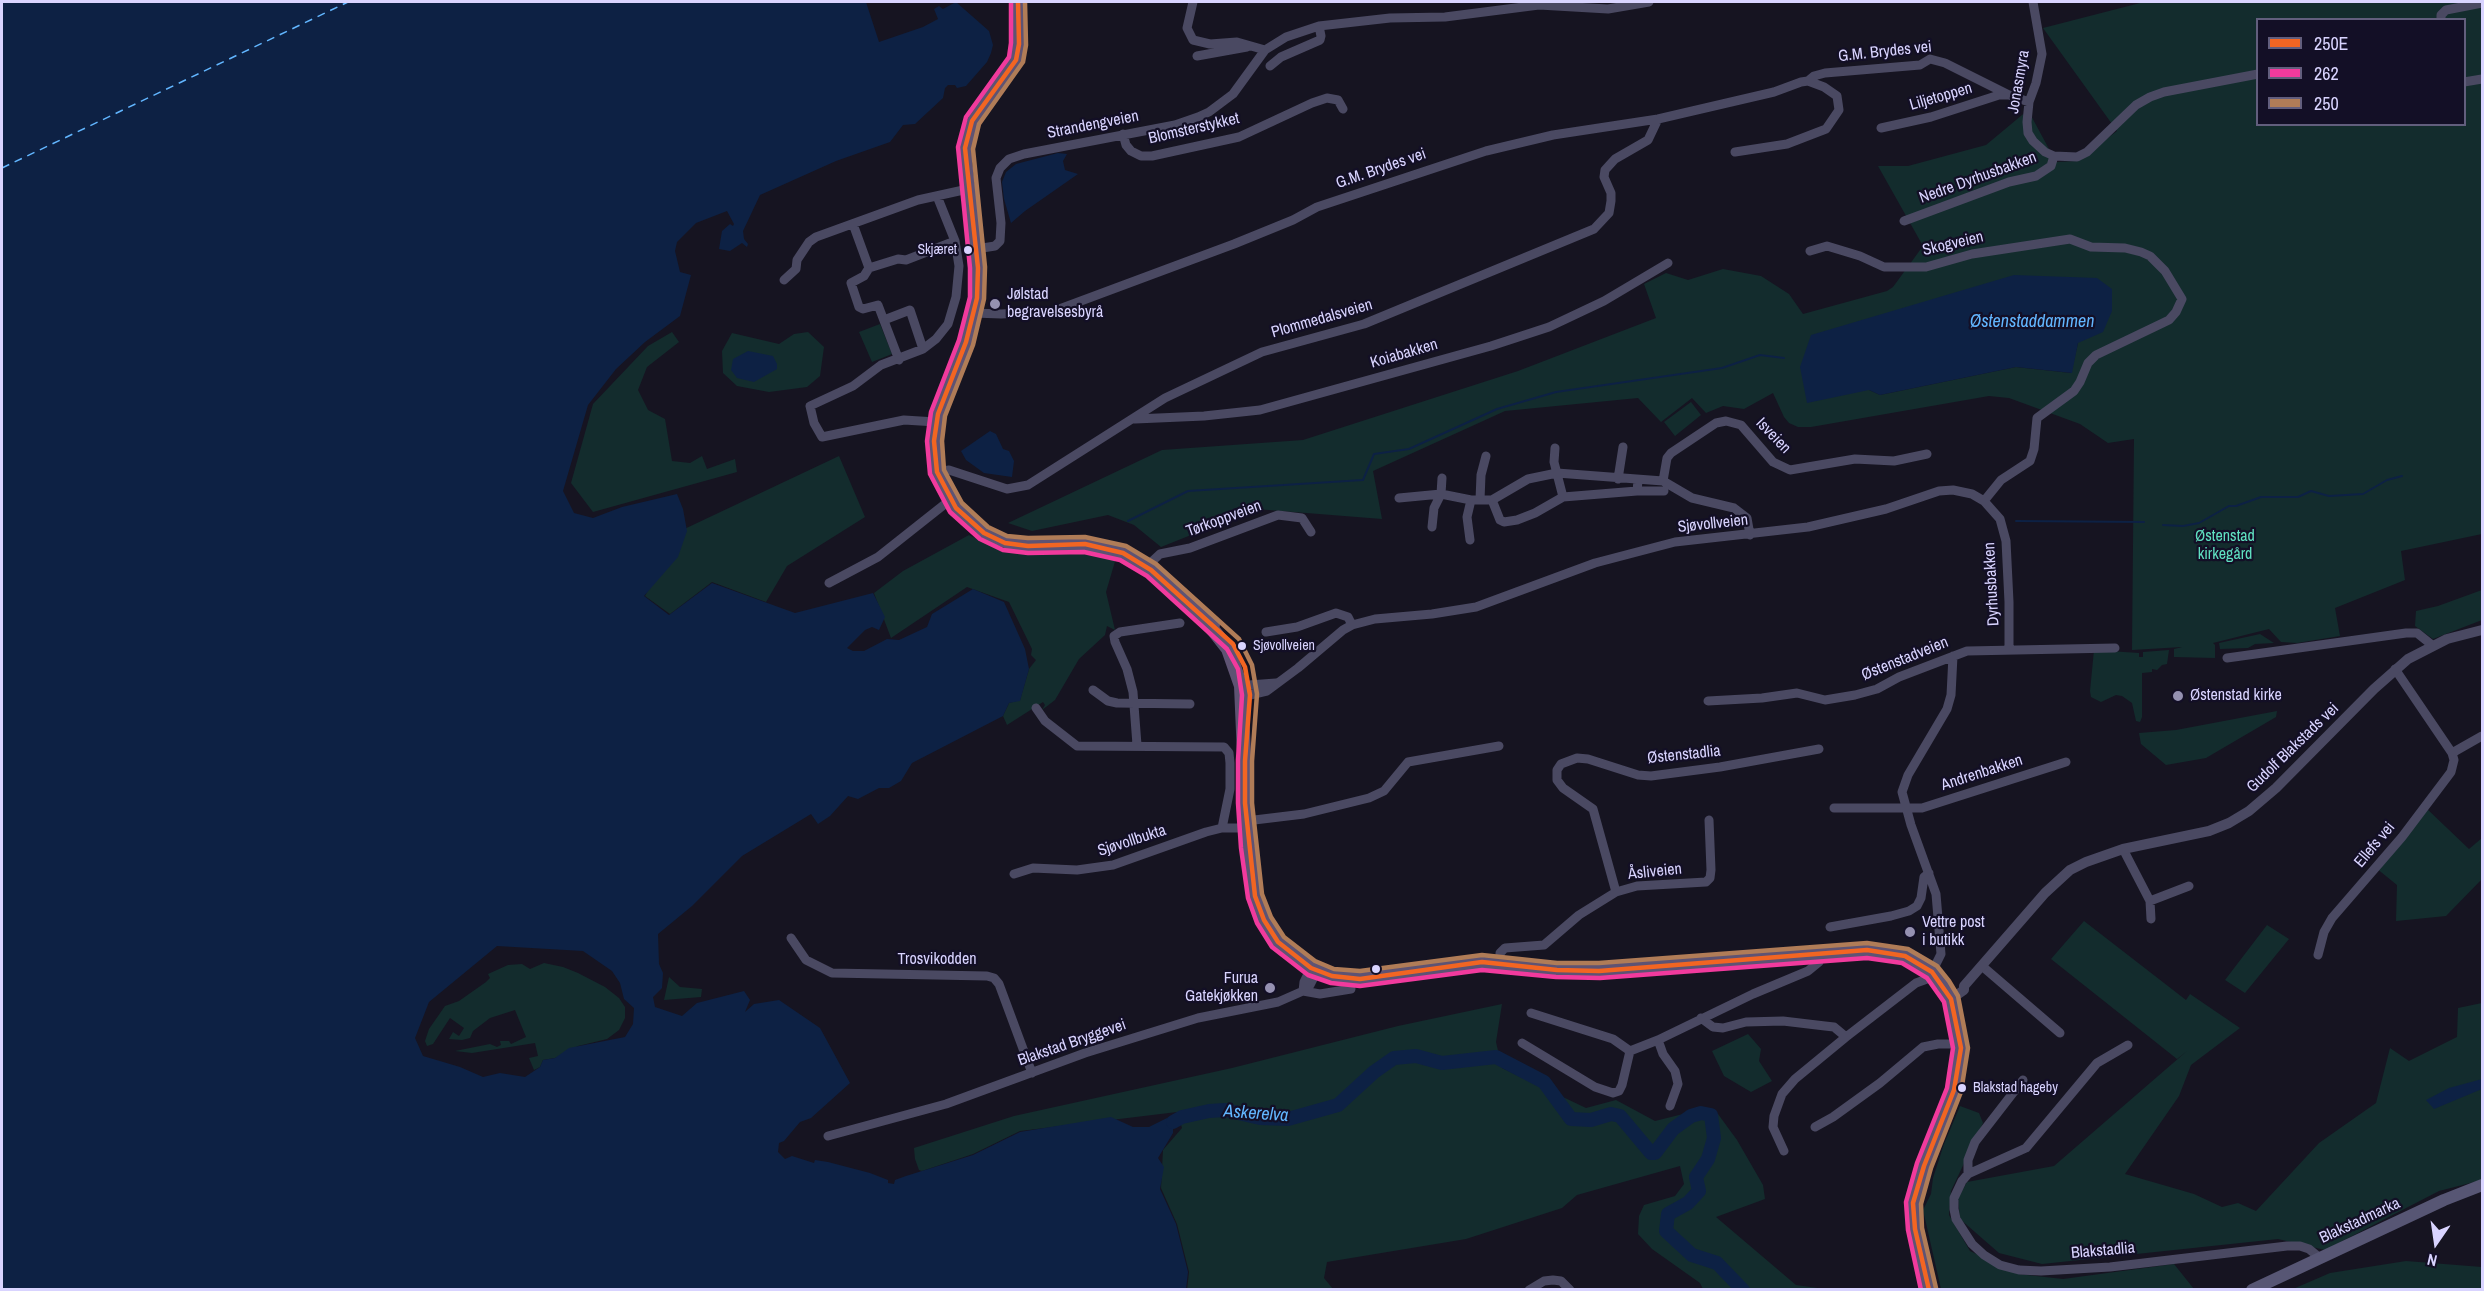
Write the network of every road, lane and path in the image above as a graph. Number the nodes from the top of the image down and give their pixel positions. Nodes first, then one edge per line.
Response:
1 (1018, 2) edge
2 (1193, 2) edge
3 (1467, 2) edge
4 (1648, 2) edge
5 (2033, 2) edge
6 (2482, 3) edge
7 (1473, 12) junction
8 (2441, 18) edge
9 (1319, 26) junction
10 (1249, 46) junction
11 (1265, 50) junction
12 (1197, 56) dead end
13 (1270, 66) dead end
14 (2256, 74) edge
15 (2482, 79) edge
16 (1808, 81) junction
17 (2466, 82) edge
18 (2009, 95) junction
19 (2029, 102) junction
20 (1343, 109) dead end
21 (1658, 119) junction
22 (1881, 128) dead end
23 (1123, 134) junction
24 (1736, 152) dead end
25 (2054, 156) junction
26 (968, 189) junction
27 (937, 196) junction
28 (1904, 220) dead end
29 (853, 225) junction
30 (955, 241) junction
31 (976, 249) junction
32 (1810, 251) dead end
33 (1668, 263) dead end
34 (869, 268) junction
35 (784, 280) dead end
36 (975, 313) junction
37 (884, 321) junction
38 (923, 349) junction
39 (899, 360) junction
40 (1132, 419) junction
41 (936, 422) junction
42 (1623, 447) dead end
43 (1555, 448) dead end
44 (1927, 454) dead end
45 (1486, 456) dead end
46 (938, 472) junction
47 (1557, 473) junction
48 (1442, 478) dead end
49 (1613, 478) junction
50 (1638, 481) junction
51 (1664, 486) junction
52 (1637, 491) junction
53 (1607, 493) junction
54 (1441, 495) junction
55 (1563, 497) junction
56 (1399, 498) dead end
57 (950, 500) junction
58 (1476, 500) junction
59 (1492, 500) junction
60 (1984, 501) junction
61 (2000, 519) joint
62 (1432, 527) dead end
63 (1311, 532) dead end
64 (1750, 535) junction
65 (1470, 540) dead end
66 (1146, 567) junction
67 (829, 583) dead end
68 (1180, 623) dead end
69 (1352, 625) junction
70 (2482, 630) edge
71 (1266, 632) dead end
72 (2432, 645) junction
73 (2009, 648) junction
74 (2115, 648) dead end
75 (1953, 657) junction
76 (2227, 658) dead end
77 (2395, 669) junction
78 (1093, 690) dead end
79 (1247, 690) junction
80 (1708, 701) dead end
81 (1135, 704) junction
82 (1190, 704) dead end
83 (1036, 708) dead end
84 (2482, 736) edge
85 (1137, 745) junction
86 (1498, 746) dead end
87 (1819, 749) dead end
88 (2452, 753) junction
89 (2066, 762) dead end
90 (1834, 808) dead end
91 (1906, 809) junction
92 (1709, 820) dead end
93 (1246, 824) junction
94 (1222, 828) junction
95 (2123, 849) junction
96 (1929, 873) junction
97 (1014, 874) dead end
98 (2189, 886) dead end
99 (1616, 892) junction
100 (2150, 901) junction
101 (2151, 919) dead end
102 (1830, 927) dead end
103 (791, 938) dead end
104 (1820, 952) junction
105 (2318, 955) dead end
106 (1500, 962) junction
107 (1982, 966) junction
108 (1314, 969) junction
109 (1929, 975) junction
110 (1351, 989) dead end
111 (1303, 991) junction
112 (1949, 996) junction
113 (1531, 1013) dead end
114 (1701, 1018) junction
115 (2060, 1033) dead end
116 (1846, 1036) junction
117 (1658, 1040) junction
118 (1522, 1044) dead end
119 (1959, 1044) junction
120 (2128, 1045) dead end
121 (1630, 1051) junction
122 (1032, 1073) junction
123 (2023, 1080) dead end
124 (1671, 1106) dead end
125 (1815, 1127) dead end
126 (828, 1136) dead end
127 (1785, 1151) dead end
128 (1968, 1174) junction
129 (2482, 1185) edge
130 (2320, 1258) junction
131 (1529, 1290) edge
132 (1570, 1290) edge
133 (1929, 1290) edge
134 (2252, 1290) edge

1 - 26 main road
2 - 10 street
3 - 7 street
4 - 7 street, Strandengveien
5 - 19 street, Jonasmyra
6 - 8 street
7 - 9 street, Strandengveien
9 - 11 street, Strandengveien
9 - 13 street
10 - 11 street
10 - 12 street
11 - 23 street, Strandengveien
14 - 25 street
15 - 17 street
16 - 18 street, G.M. Brydes vei
16 - 21 street, G.M. Brydes vei
16 - 24 street
18 - 19 street, G.M. Brydes vei
18 - 22 street, Liljetoppen
19 - 25 street, Jonasmyra
20 - 23 street, Blomsterstykket
21 - 36 street, G.M. Brydes vei
21 - 40 street, Plommedalsveien
23 - 31 street, Strandengveien
25 - 28 street, Nedre Dyrhusbakken
26 - 27 street
26 - 31 main road
27 - 29 street
27 - 30 street
29 - 34 street
29 - 35 street
30 - 34 street
30 - 38 street
31 - 36 main road
32 - 60 street, Skogveien
33 - 40 street, Koiabakken
34 - 37 street
36 - 41 main road
37 - 38 street
37 - 39 street
38 - 39 street
39 - 41 street
40 - 46 street, Plommedalsveien
41 - 46 main road
42 - 49 street
43 - 47 street
44 - 51 street, Isveien
45 - 58 street
46 - 57 main road
47 - 49 street
47 - 55 street
47 - 59 street
48 - 54 street
49 - 50 street
49 - 53 street
50 - 51 street
50 - 52 street
51 - 52 street
51 - 64 street
52 - 53 street
53 - 55 street
54 - 56 street
54 - 58 street
54 - 62 street
55 - 59 street
57 - 66 main road
57 - 67 street
58 - 59 street
58 - 65 street
60 - 61 street, Sjøvollveien
60 - 64 street, Sjøvollveien
61 - 73 street, Dyrhusbakken
63 - 66 street, Tørkoppveien
64 - 69 street, Sjøvollveien
66 - 79 main road
68 - 81 street
69 - 71 street
69 - 79 street, Sjøvollveien
70 - 72 street, Gudolf Blakstads vei
72 - 76 street
72 - 77 street, Gudolf Blakstads vei
73 - 74 street, Østenstadveien
73 - 75 street, Østenstadveien
75 - 80 street, Østenstadveien
75 - 91 street
77 - 88 street
77 - 95 street, Gudolf Blakstads vei
78 - 81 street
79 - 93 main road
81 - 82 street
81 - 85 street
83 - 85 street
84 - 88 street
85 - 94 street
86 - 93 street
87 - 99 street, Østenstadlia
88 - 105 street, Ellefs vei
89 - 91 street, Andrenbakken
90 - 91 street, Andrenbakken
91 - 96 street
92 - 99 street, Åsliveien
93 - 94 street, Sjøvollbukta
93 - 108 main road
94 - 97 street, Sjøvollbukta
95 - 100 street
95 - 107 street, Gudolf Blakstads vei
96 - 102 street
96 - 109 street
98 - 100 street
99 - 106 street, Åsliveien
100 - 101 street
103 - 122 street, Trosvikodden
104 - 106 main road
104 - 109 main road
104 - 114 street
106 - 108 main road
107 - 112 street, Gudolf Blakstads vei
107 - 115 street
108 - 111 street
109 - 112 main road
109 - 116 street
110 - 111 street
111 - 122 street, Blakstad Bryggevei
112 - 119 main road
113 - 121 street
114 - 116 street
114 - 117 street
116 - 127 street
117 - 121 street
117 - 124 street
118 - 121 street
119 - 125 street
119 - 133 main road
120 - 128 street
122 - 126 street, Blakstad Bryggevei
123 - 128 street, Blakstadlia
128 - 130 street, Blakstadlia
129 - 130 main road, Blakstadmarka
130 - 134 main road, Blakstadmarka
131 - 132 street

